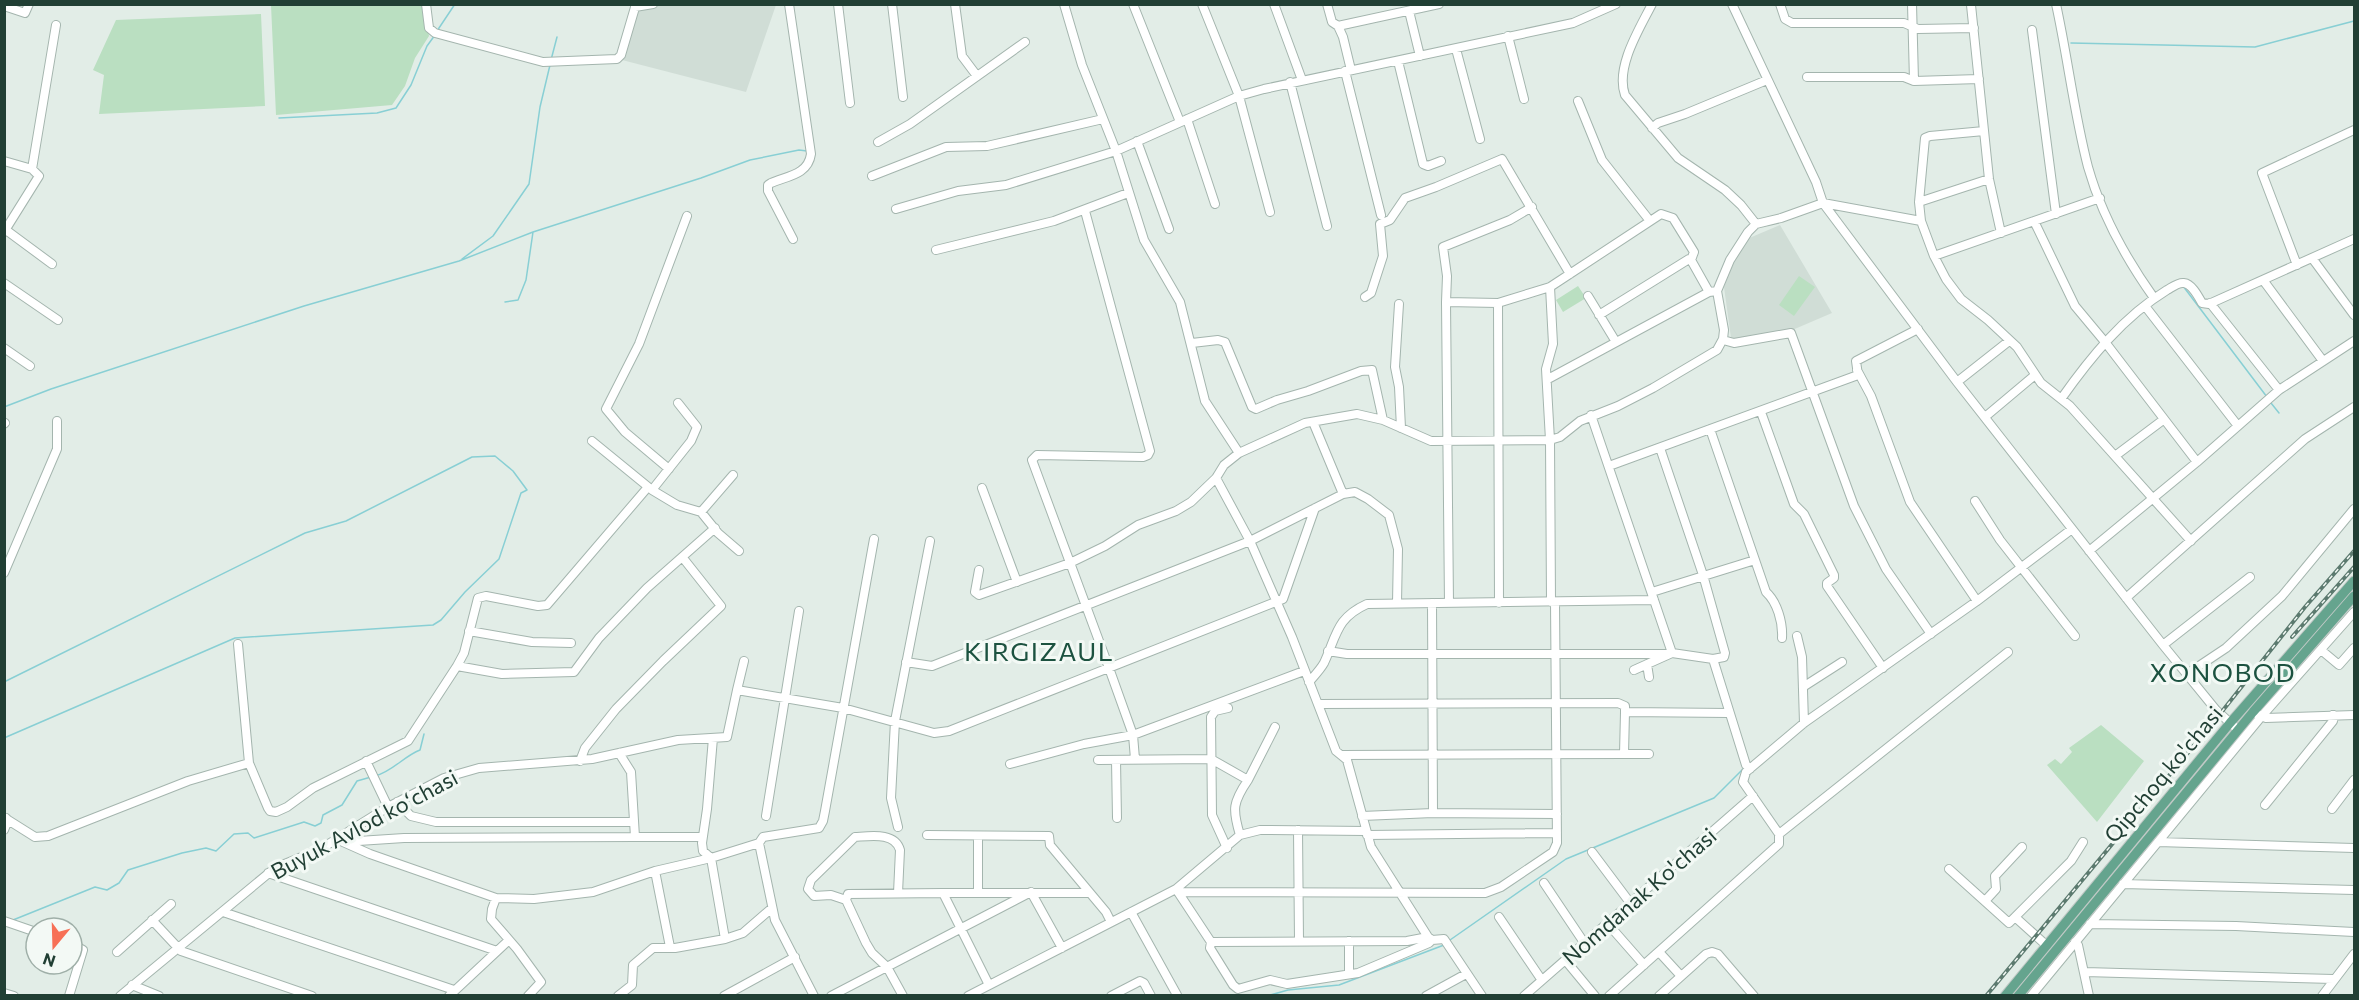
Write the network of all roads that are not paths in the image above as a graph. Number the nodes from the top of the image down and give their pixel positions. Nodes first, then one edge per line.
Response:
1 (29, 4) edge
2 (426, 4) edge
3 (653, 4) edge
4 (789, 4) edge
5 (837, 4) edge
6 (892, 4) edge
7 (955, 4) edge
8 (1064, 4) edge
9 (1133, 4) edge
10 (1203, 4) edge
11 (1274, 4) edge
12 (1327, 4) edge
13 (1616, 4) edge
14 (1652, 4) edge
15 (1732, 4) edge
16 (1780, 4) edge
17 (1912, 4) edge
18 (2056, 4) edge
19 (1438, 5) edge
20 (1971, 5) edge
21 (4, 6) edge
22 (635, 6) edge
23 (1409, 11) junction
24 (56, 25) dead end
25 (1338, 26) junction
26 (1911, 28) junction
27 (1974, 28) junction
28 (2032, 30) dead end
29 (1508, 36) junction
30 (1025, 42) dead end
31 (1456, 49) junction
32 (1420, 56) junction
33 (1398, 61) junction
34 (1348, 70) junction
35 (977, 76) junction
36 (1807, 77) dead end
37 (1979, 79) junction
38 (1302, 80) junction
39 (1767, 80) junction
40 (1914, 81) junction
41 (1290, 82) junction
42 (1239, 96) junction
43 (903, 97) dead end
44 (1524, 99) dead end
45 (1578, 101) dead end
46 (850, 103) dead end
47 (1103, 119) junction
48 (1183, 121) junction
49 (1652, 128) junction
50 (1984, 130) junction
51 (2355, 130) edge
52 (1480, 139) dead end
53 (1137, 141) junction
54 (878, 142) dead end
55 (1116, 151) junction
56 (4, 161) edge
57 (1441, 161) dead end
58 (32, 169) junction
59 (872, 176) dead end
60 (1989, 179) junction
61 (1128, 193) junction
62 (2100, 198) junction
63 (1919, 202) junction
64 (1823, 203) junction
65 (1215, 204) dead end
66 (1531, 207) junction
67 (896, 209) dead end
68 (1086, 211) junction
69 (1270, 212) dead end
70 (2056, 214) junction
71 (1381, 215) dead end
72 (687, 216) dead end
73 (1650, 221) junction
74 (1921, 221) junction
75 (2034, 221) junction
76 (1756, 224) junction
77 (1327, 226) dead end
78 (1169, 229) dead end
79 (5, 231) edge
80 (2001, 233) junction
81 (793, 239) dead end
82 (2355, 239) edge
83 (936, 250) dead end
84 (1934, 256) junction
85 (2312, 258) junction
86 (1691, 260) junction
87 (52, 264) dead end
88 (2297, 265) junction
89 (1570, 274) junction
90 (2263, 280) junction
91 (4, 283) edge
92 (1550, 287) junction
93 (1713, 291) junction
94 (1588, 296) dead end
95 (1365, 297) dead end
96 (2154, 298) junction
97 (1446, 302) junction
98 (1498, 303) junction
99 (2210, 303) junction
100 (1399, 304) dead end
101 (2145, 306) junction
102 (1599, 315) junction
103 (2355, 315) edge
104 (58, 320) dead end
105 (1918, 329) junction
106 (1723, 340) junction
107 (2009, 341) junction
108 (2355, 341) edge
109 (1616, 342) junction
110 (2105, 342) junction
111 (1192, 343) junction
112 (4, 348) edge
113 (2323, 361) junction
114 (30, 366) dead end
115 (1857, 369) junction
116 (2035, 375) junction
117 (1548, 379) junction
118 (1957, 382) junction
119 (2279, 390) junction
120 (1812, 393) junction
121 (2061, 399) junction
122 (678, 403) dead end
123 (2355, 406) edge
124 (1761, 412) junction
125 (1592, 415) junction
126 (1986, 417) junction
127 (1383, 420) junction
128 (2163, 420) junction
129 (57, 421) dead end
130 (1313, 422) junction
131 (2238, 426) junction
132 (1401, 428) junction
133 (1710, 429) junction
134 (592, 441) dead end
135 (1448, 441) junction
136 (1499, 441) junction
137 (1550, 441) junction
138 (1660, 448) junction
139 (1239, 453) junction
140 (2115, 456) junction
141 (2197, 462) junction
142 (1609, 466) junction
143 (669, 469) junction
144 (733, 475) dead end
145 (1216, 478) junction
146 (982, 488) dead end
147 (648, 490) junction
148 (1342, 494) junction
149 (2152, 497) junction
150 (1975, 501) dead end
151 (1315, 508) junction
152 (2355, 509) edge
153 (701, 512) junction
154 (715, 528) junction
155 (2072, 529) junction
156 (874, 539) dead end
157 (2191, 540) junction
158 (930, 541) dead end
159 (1250, 541) junction
160 (739, 551) dead end
161 (2089, 551) junction
162 (683, 558) junction
163 (1755, 560) junction
164 (1070, 563) junction
165 (2020, 568) junction
166 (979, 570) dead end
167 (4, 573) edge
168 (1703, 575) junction
169 (2250, 577) dead end
170 (2355, 581) edge
171 (1017, 582) junction
172 (1653, 596) junction
173 (2355, 596) edge
174 (2126, 598) junction
175 (1977, 601) junction
176 (1553, 602) junction
177 (1277, 603) junction
178 (1397, 603) junction
179 (1432, 603) junction
180 (1449, 603) junction
181 (1499, 603) junction
182 (1086, 605) junction
183 (799, 611) dead end
184 (2355, 612) edge
185 (469, 631) junction
186 (1931, 634) junction
187 (1797, 636) dead end
188 (2075, 636) dead end
189 (1782, 638) dead end
190 (571, 643) dead end
191 (238, 644) dead end
192 (2163, 645) junction
193 (2355, 648) edge
194 (2321, 650) junction
195 (1328, 651) junction
196 (2008, 652) dead end
197 (1432, 653) junction
198 (1555, 653) junction
199 (1670, 653) junction
200 (2351, 656) edge
201 (1713, 659) junction
202 (744, 661) dead end
203 (906, 662) junction
204 (1842, 662) dead end
205 (1647, 664) junction
206 (457, 666) junction
207 (1109, 668) junction
208 (1883, 668) junction
209 (1634, 670) dead end
210 (1304, 671) junction
211 (2187, 674) junction
212 (1649, 677) dead end
213 (1309, 682) junction
214 (1803, 687) junction
215 (737, 690) junction
216 (786, 698) junction
217 (1556, 703) junction
218 (1318, 704) junction
219 (1432, 704) junction
220 (843, 708) junction
221 (1228, 708) dead end
222 (1625, 712) junction
223 (1729, 713) junction
224 (2257, 715) junction
225 (2333, 715) junction
226 (2355, 715) edge
227 (895, 721) junction
228 (1804, 723) junction
229 (2234, 726) junction
230 (1275, 727) dead end
231 (1132, 735) junction
232 (713, 738) junction
233 (619, 753) junction
234 (1624, 754) junction
235 (1649, 754) dead end
236 (1433, 755) junction
237 (1557, 755) junction
238 (1342, 756) junction
239 (1135, 759) junction
240 (1211, 759) junction
241 (1098, 760) dead end
242 (1116, 760) junction
243 (366, 761) junction
244 (580, 761) junction
245 (249, 763) junction
246 (1010, 764) dead end
247 (1750, 769) junction
248 (1248, 780) junction
249 (2355, 780) edge
250 (1753, 796) junction
251 (397, 802) junction
252 (2265, 806) dead end
253 (388, 807) junction
254 (2332, 809) dead end
255 (1433, 813) junction
256 (1557, 814) junction
257 (766, 816) dead end
258 (1362, 816) junction
259 (1117, 818) dead end
260 (6, 819) edge
261 (634, 822) junction
262 (898, 827) dead end
263 (4, 830) edge
264 (1298, 830) junction
265 (1366, 833) junction
266 (1557, 833) junction
267 (1779, 834) junction
268 (1240, 835) junction
269 (927, 836) dead end
270 (978, 836) junction
271 (635, 837) junction
272 (702, 837) junction
273 (339, 842) junction
274 (2158, 842) junction
275 (759, 843) junction
276 (2083, 843) dead end
277 (2022, 847) dead end
278 (1227, 848) junction
279 (2355, 848) edge
280 (1593, 852) dead end
281 (711, 858) junction
282 (1949, 869) dead end
283 (655, 871) junction
284 (268, 873) junction
285 (1544, 883) dead end
286 (2123, 884) junction
287 (1177, 891) junction
288 (1398, 891) junction
289 (2355, 891) edge
290 (1031, 892) junction
291 (1299, 892) junction
292 (898, 893) junction
293 (943, 893) junction
294 (978, 893) junction
295 (1088, 893) junction
296 (496, 898) junction
297 (846, 900) junction
298 (1985, 901) junction
299 (171, 904) dead end
300 (1631, 904) junction
301 (772, 908) junction
302 (223, 912) junction
303 (1131, 912) junction
304 (1499, 917) dead end
305 (2015, 917) junction
306 (152, 920) junction
307 (4, 921) edge
308 (1111, 922) junction
309 (1608, 924) junction
310 (2090, 924) junction
311 (24, 928) edge
312 (961, 929) junction
313 (2355, 932) edge
314 (725, 939) junction
315 (1430, 939) junction
316 (508, 941) junction
317 (1299, 941) junction
318 (1349, 941) junction
319 (1211, 942) junction
320 (2075, 942) junction
321 (1585, 944) junction
322 (2046, 945) junction
323 (670, 947) junction
324 (177, 948) junction
325 (1062, 948) junction
326 (498, 951) junction
327 (117, 952) dead end
328 (1659, 952) junction
329 (2355, 954) edge
330 (795, 957) junction
331 (1566, 961) junction
332 (1644, 965) junction
333 (887, 967) junction
334 (2085, 972) junction
335 (1349, 974) junction
336 (1466, 974) junction
337 (75, 976) edge
338 (1681, 976) junction
339 (2333, 979) junction
340 (1541, 980) junction
341 (989, 985) junction
342 (132, 986) junction
343 (4, 993) edge
344 (451, 993) edge
345 (973, 994) edge
346 (1177, 995) edge
347 (14, 996) edge
348 (69, 996) edge
349 (120, 996) edge
350 (159, 996) edge
351 (312, 996) edge
352 (528, 996) edge
353 (618, 996) edge
354 (724, 996) edge
355 (814, 996) edge
356 (831, 996) edge
357 (903, 996) edge
358 (1111, 996) edge
359 (1151, 996) edge
360 (1426, 996) edge
361 (1482, 996) edge
362 (1524, 996) edge
363 (1595, 996) edge
364 (1609, 996) edge
365 (1659, 996) edge
366 (1754, 996) edge
367 (2004, 996) edge
368 (2018, 996) edge
369 (2031, 996) edge
370 (2089, 996) edge
371 (2322, 996) edge

1 - 21 street
2 - 22 street
3 - 22 street
4 - 81 street
5 - 46 street
6 - 43 street
7 - 35 street
8 - 47 street
9 - 48 street
10 - 42 street
11 - 38 street
12 - 25 street
13 - 29 street
14 - 49 street
15 - 39 street
16 - 26 street
17 - 26 street
18 - 62 street
19 - 23 street
20 - 27 street
23 - 25 street
23 - 32 street
24 - 58 street
25 - 34 street
26 - 27 street
26 - 40 street
27 - 37 street
28 - 70 street
29 - 31 street
29 - 44 street
30 - 35 street
31 - 32 street
31 - 52 street
32 - 33 street
33 - 34 street
33 - 57 street
34 - 38 street
34 - 71 street
35 - 54 street
36 - 40 street
37 - 40 street
37 - 50 street
38 - 41 street
39 - 49 street
39 - 64 street
41 - 42 street
41 - 77 street
42 - 48 street
42 - 69 street
45 - 73 street
47 - 55 street
47 - 59 street
48 - 53 street
48 - 65 street
49 - 76 street
50 - 60 street
50 - 63 street
51 - 88 street
53 - 55 street
53 - 78 street
55 - 61 street
55 - 67 street
56 - 58 street
58 - 79 street
60 - 63 street
60 - 80 street
61 - 68 street
61 - 111 street
62 - 70 street
62 - 96 street
63 - 74 street
64 - 74 street
64 - 76 street
64 - 105 street
66 - 89 street
66 - 95 street
66 - 97 street
68 - 83 street
68 - 164 street
70 - 75 street
72 - 143 street
73 - 86 street
73 - 89 street
74 - 84 street
75 - 80 street
75 - 110 street
76 - 93 street
79 - 87 street
80 - 84 street
82 - 85 street
84 - 107 street
85 - 88 street
85 - 103 street
86 - 93 street
86 - 102 street
88 - 90 street
89 - 92 street
90 - 99 street
90 - 113 street
91 - 104 street
92 - 98 street
92 - 117 street
93 - 106 street
93 - 109 street
94 - 102 street
96 - 99 street
96 - 101 street
97 - 98 street
97 - 135 street
98 - 136 street
99 - 119 street
100 - 132 street
101 - 110 street
101 - 131 street
102 - 109 street
105 - 115 street
105 - 118 street
106 - 120 street
106 - 125 street
107 - 116 street
107 - 118 street
108 - 113 street
109 - 117 street
110 - 121 street
110 - 128 street
111 - 127 street
111 - 139 street
112 - 114 street
113 - 119 street
115 - 120 street
115 - 175 street
116 - 121 street
116 - 126 street
117 - 137 street
118 - 126 street
119 - 131 street
120 - 124 street
120 - 186 street
121 - 140 street
122 - 143 street
123 - 157 street
124 - 133 street
124 - 208 street
125 - 137 street
125 - 142 street
126 - 155 street
127 - 130 street
127 - 132 street
128 - 140 street
128 - 141 street
129 - 167 street
130 - 139 street
130 - 148 street
131 - 141 street
132 - 135 street
133 - 138 street
133 - 163 street
134 - 147 street
135 - 136 street
135 - 180 street
136 - 137 street
136 - 181 street
137 - 176 street
138 - 142 street
138 - 168 street
139 - 145 street
140 - 149 street
141 - 149 street
142 - 172 street
143 - 147 street
144 - 153 street
145 - 159 street
145 - 164 street
146 - 171 street
147 - 153 street
147 - 185 street
148 - 151 street
148 - 178 street
149 - 157 street
149 - 161 street
150 - 165 street
151 - 159 street
151 - 177 street
152 - 211 street
153 - 154 street
154 - 160 street
154 - 162 street
155 - 161 street
155 - 165 street
156 - 220 street
157 - 174 street
158 - 203 street
159 - 177 street
159 - 182 street
161 - 174 street
162 - 206 street
162 - 244 street
163 - 168 street
163 - 189 street
164 - 171 street
164 - 182 street
165 - 175 street
165 - 188 street
166 - 171 street
168 - 172 street
168 - 201 street
169 - 192 street
170 - 229 main road, Qipchoq ko'chasi
172 - 176 street
172 - 199 street
173 - 224 main road, Qipchoq ko'chasi
174 - 192 street
175 - 186 street
176 - 181 street
176 - 198 street
177 - 207 street
177 - 210 street
178 - 179 street
178 - 195 street
179 - 180 street
179 - 197 street
180 - 181 street
182 - 203 street
182 - 207 street
183 - 216 street
184 - 194 street
185 - 190 street
185 - 206 street
186 - 208 street
187 - 214 street
191 - 245 street
192 - 211 street
193 - 200 street
194 - 200 street
194 - 224 street
195 - 197 street
195 - 213 street
196 - 267 street
197 - 198 street
197 - 219 street
198 - 199 street
198 - 217 street
199 - 201 street
199 - 205 street
201 - 223 street
202 - 215 street
203 - 227 street
204 - 214 street
205 - 209 street
205 - 212 street
206 - 243 street
207 - 227 street
207 - 231 street
208 - 228 street
210 - 213 street
210 - 231 street
211 - 229 street
213 - 218 street
214 - 228 street
215 - 216 street
215 - 232 street
216 - 220 street
216 - 257 street
217 - 219 street
217 - 222 street
217 - 237 street
218 - 219 street
218 - 238 street
219 - 236 street
220 - 227 street
220 - 275 street
221 - 240 street
222 - 223 street
222 - 234 street
223 - 247 street
224 - 225 street
224 - 229 main road, Qipchoq ko'chasi
224 - 274 street
225 - 226 street
225 - 252 street
227 - 262 street
228 - 247 street
229 - 322 main road, Qipchoq ko'chasi
229 - 368 main road, Qipchoq ko'chasi
230 - 248 street
231 - 239 street
231 - 246 street
232 - 233 street, Buyuk Avlod koʻchasi
232 - 272 street
233 - 244 street, Buyuk Avlod koʻchasi
233 - 261 street
234 - 235 street
234 - 237 street
236 - 237 street
236 - 238 street
236 - 255 street
237 - 256 street
238 - 258 street
239 - 240 street
239 - 242 street
240 - 248 street
240 - 278 street
241 - 242 street
242 - 259 street
243 - 245 street
243 - 253 street
244 - 251 street, Buyuk Avlod koʻchasi
245 - 260 street
247 - 250 street
248 - 268 street
249 - 254 street
250 - 267 street
250 - 300 street, Nomdanak Ko'chasi
251 - 253 street, Buyuk Avlod koʻchasi
251 - 261 street
253 - 273 street, Buyuk Avlod koʻchasi
255 - 256 street
255 - 258 street
256 - 266 street
258 - 265 street
260 - 263 street
261 - 271 street
264 - 265 street
264 - 268 street
264 - 291 street
265 - 266 street
265 - 288 street
266 - 288 street
267 - 328 street
268 - 278 street
269 - 270 street
270 - 294 street
270 - 295 street
271 - 272 street
271 - 273 street
272 - 281 street
273 - 284 street, Buyuk Avlod koʻchasi
273 - 296 street
274 - 279 street
274 - 286 street
275 - 281 street
275 - 301 street
276 - 305 street
277 - 298 street
278 - 287 street
280 - 300 street
281 - 283 street
281 - 314 street
282 - 298 street
283 - 296 street
283 - 323 street
284 - 302 street, Buyuk Avlod koʻchasi
284 - 326 street
285 - 321 street
286 - 289 street
286 - 310 street
287 - 291 street
287 - 303 street
287 - 319 street
288 - 291 street
288 - 315 street
290 - 294 street
290 - 295 street
290 - 312 street
290 - 325 street
291 - 317 street
292 - 293 street
292 - 297 street
292 - 297 street
293 - 294 street
293 - 312 street
295 - 308 street
296 - 316 street
297 - 333 street
298 - 305 street
299 - 306 street
300 - 309 street, Nomdanak Ko'chasi
301 - 314 street
301 - 330 street
302 - 324 street, Buyuk Avlod koʻchasi
302 - 344 street
303 - 308 street
303 - 346 street
304 - 340 street
305 - 322 street
306 - 324 street
306 - 327 street
307 - 311 street
308 - 325 street
309 - 321 street, Nomdanak Ko'chasi
309 - 332 street
310 - 313 street
310 - 320 street
312 - 333 street
312 - 341 street
314 - 323 street
315 - 318 street
315 - 335 street
315 - 336 street
316 - 326 street
316 - 352 street
317 - 318 street
317 - 319 street
318 - 335 street
319 - 335 street
320 - 334 street
320 - 369 street
321 - 331 street, Nomdanak Ko'chasi
322 - 367 main road, Qipchoq ko'chasi
323 - 353 street
324 - 342 street, Buyuk Avlod koʻchasi
324 - 351 street
325 - 341 street
326 - 344 street
328 - 332 street
328 - 338 street
329 - 339 street
330 - 354 street
330 - 355 street
331 - 340 street, Nomdanak Ko'chasi
331 - 363 street
332 - 364 street
333 - 356 street
333 - 357 street
334 - 339 street
334 - 370 street
336 - 360 street
336 - 361 street
337 - 348 street
338 - 365 street
338 - 366 street
339 - 371 street
340 - 362 street, Nomdanak Ko'chasi
341 - 345 street
342 - 349 street, Buyuk Avlod koʻchasi
342 - 350 street
343 - 347 street
358 - 359 street

